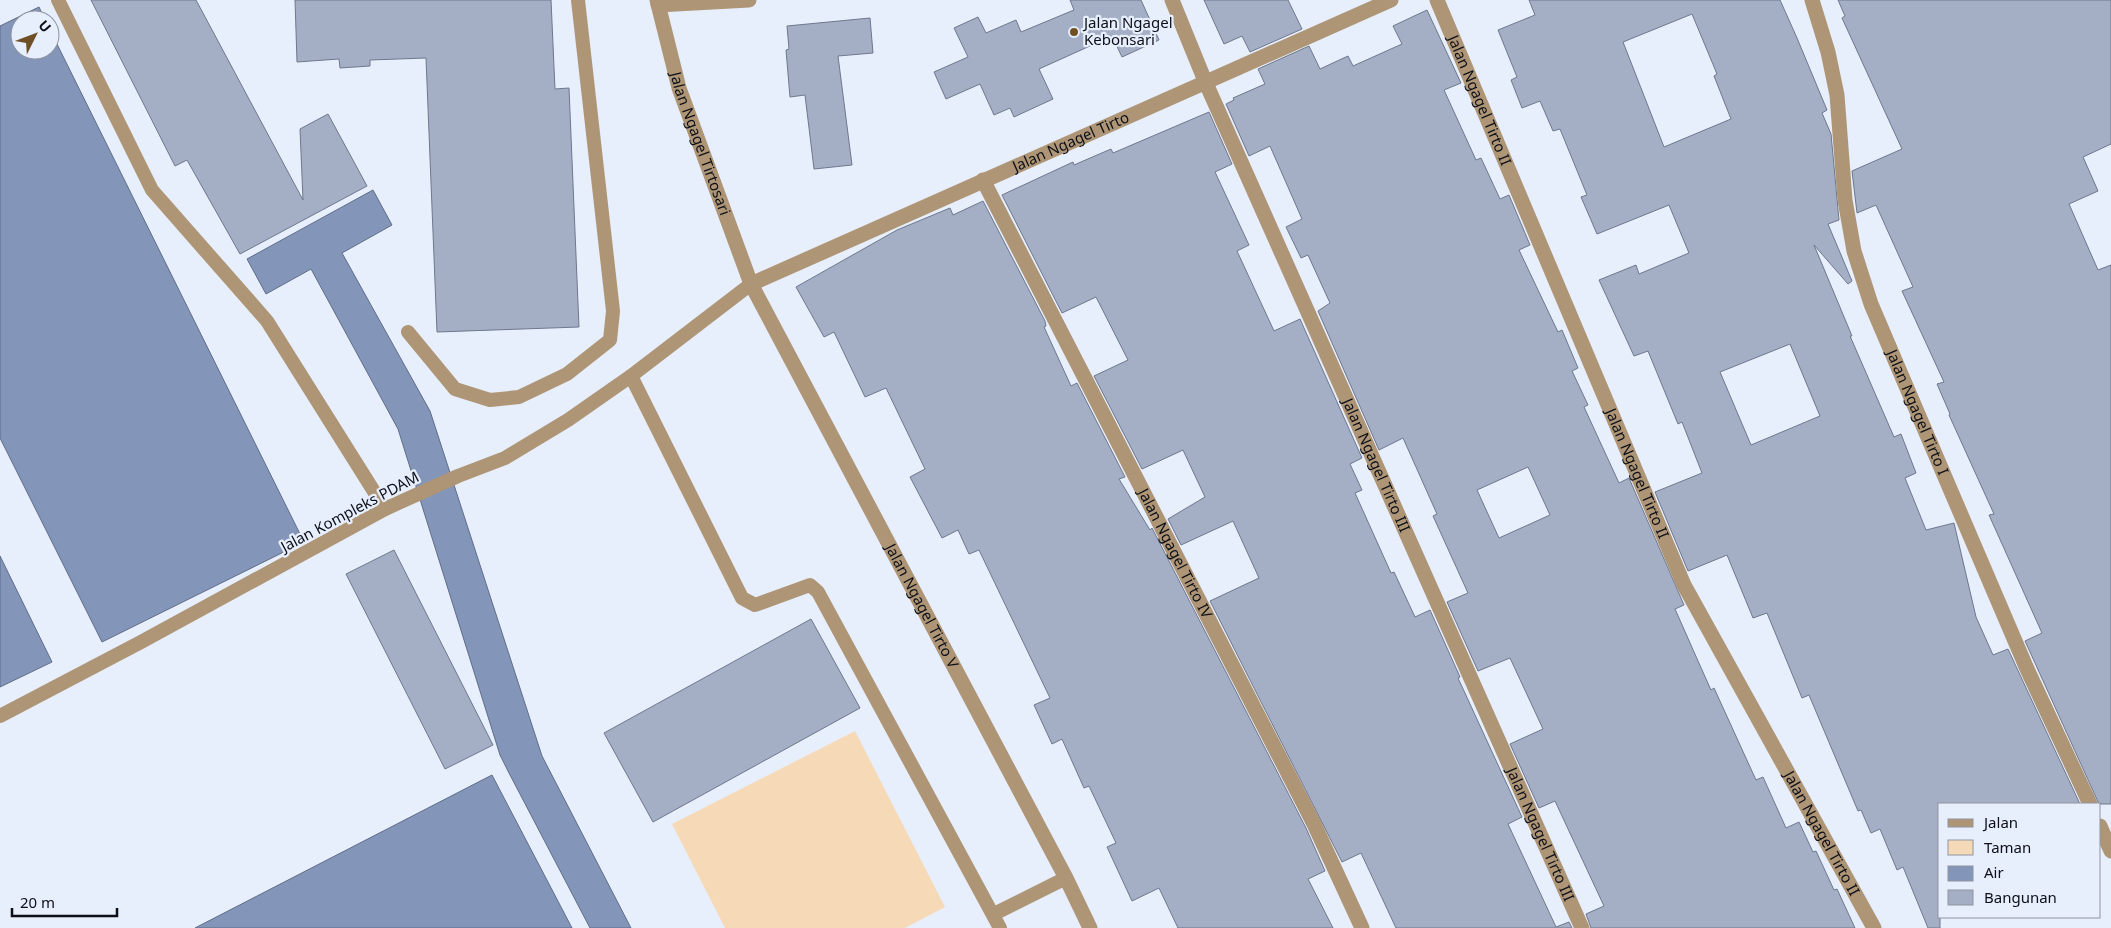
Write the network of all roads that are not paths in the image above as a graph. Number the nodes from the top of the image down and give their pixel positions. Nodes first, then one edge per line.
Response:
1 (58, 0) edge
2 (578, 0) edge
3 (749, 0) edge
4 (1172, 0) edge
5 (1391, 0) edge
6 (1437, 0) edge
7 (1812, 0) edge
8 (658, 2) edge
9 (1205, 81) junction
10 (983, 180) junction
11 (751, 284) junction
12 (408, 332) dead end
13 (631, 376) junction
14 (385, 509) junction
15 (0, 716) edge
16 (2090, 803) edge
17 (2101, 828) edge
18 (2111, 851) edge
19 (1066, 878) junction
20 (994, 914) junction
21 (1000, 928) edge
22 (1090, 928) edge
23 (1362, 928) edge
24 (1582, 928) edge
25 (1874, 928) edge

1 - 14 lane
2 - 12 lane
3 - 8 street
4 - 9 street, Jalan Ngagel Tirto III
5 - 9 street, Jalan Ngagel Tirto
6 - 25 street, Jalan Ngagel Tirto II
7 - 16 street, Jalan Ngagel Tirto I
8 - 11 street, Jalan Ngagel Tirtosari
9 - 10 street, Jalan Ngagel Tirto
9 - 24 street, Jalan Ngagel Tirto III
10 - 11 street, Jalan Ngagel Tirto
10 - 23 street, Jalan Ngagel Tirto IV
11 - 13 lane, Jalan Kompleks PDAM
11 - 19 street, Jalan Ngagel Tirto V
13 - 14 lane, Jalan Kompleks PDAM
13 - 20 lane
14 - 15 lane, Jalan Kompleks PDAM
17 - 18 street
19 - 20 lane
19 - 22 street, Jalan Ngagel Tirto V
20 - 21 lane

